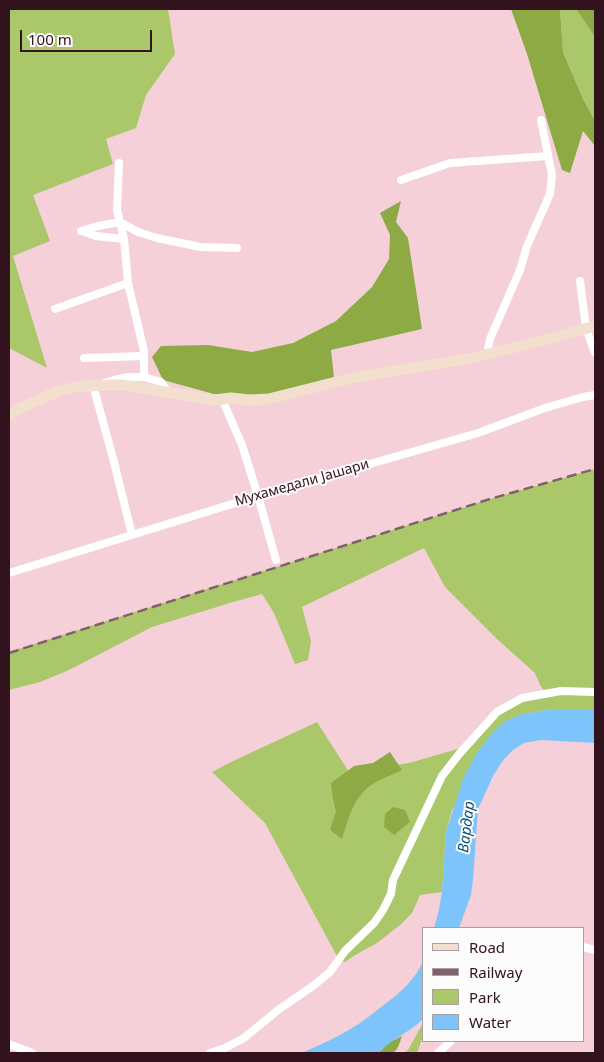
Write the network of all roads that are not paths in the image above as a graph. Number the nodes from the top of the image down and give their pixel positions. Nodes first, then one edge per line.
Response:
1 (541, 120) dead end
2 (548, 156) junction
3 (119, 163) dead end
4 (402, 180) dead end
5 (120, 222) junction
6 (124, 239) junction
7 (237, 248) dead end
8 (580, 281) dead end
9 (128, 283) junction
10 (54, 309) dead end
11 (591, 327) edge
12 (595, 353) edge
13 (487, 354) junction
14 (144, 356) junction
15 (84, 358) dead end
16 (144, 377) junction
17 (96, 385) junction
18 (168, 392) junction
19 (595, 395) edge
20 (222, 399) junction
21 (9, 415) edge
22 (258, 496) junction
23 (132, 534) junction
24 (276, 560) dead end
25 (9, 573) edge
26 (595, 692) edge
27 (450, 1042) edge
28 (9, 1044) edge
29 (32, 1053) edge
30 (210, 1053) edge
31 (438, 1053) edge

1 - 2 street
2 - 4 street
2 - 13 street
3 - 5 street
5 - 6 street
5 - 6 street
5 - 7 street
6 - 9 street
8 - 11 street
9 - 10 street
9 - 14 street
11 - 12 street
11 - 13 main road
13 - 20 main road
14 - 15 street
14 - 16 street
16 - 17 street
16 - 18 street
17 - 18 main road
17 - 21 main road
17 - 23 street
18 - 20 main road
19 - 22 street, Мухамедали Јашари
20 - 22 street
22 - 23 street, Мухамедали Јашари
22 - 24 street
23 - 25 street, Мухамедали Јашари
26 - 30 street
27 - 31 street
28 - 29 street

